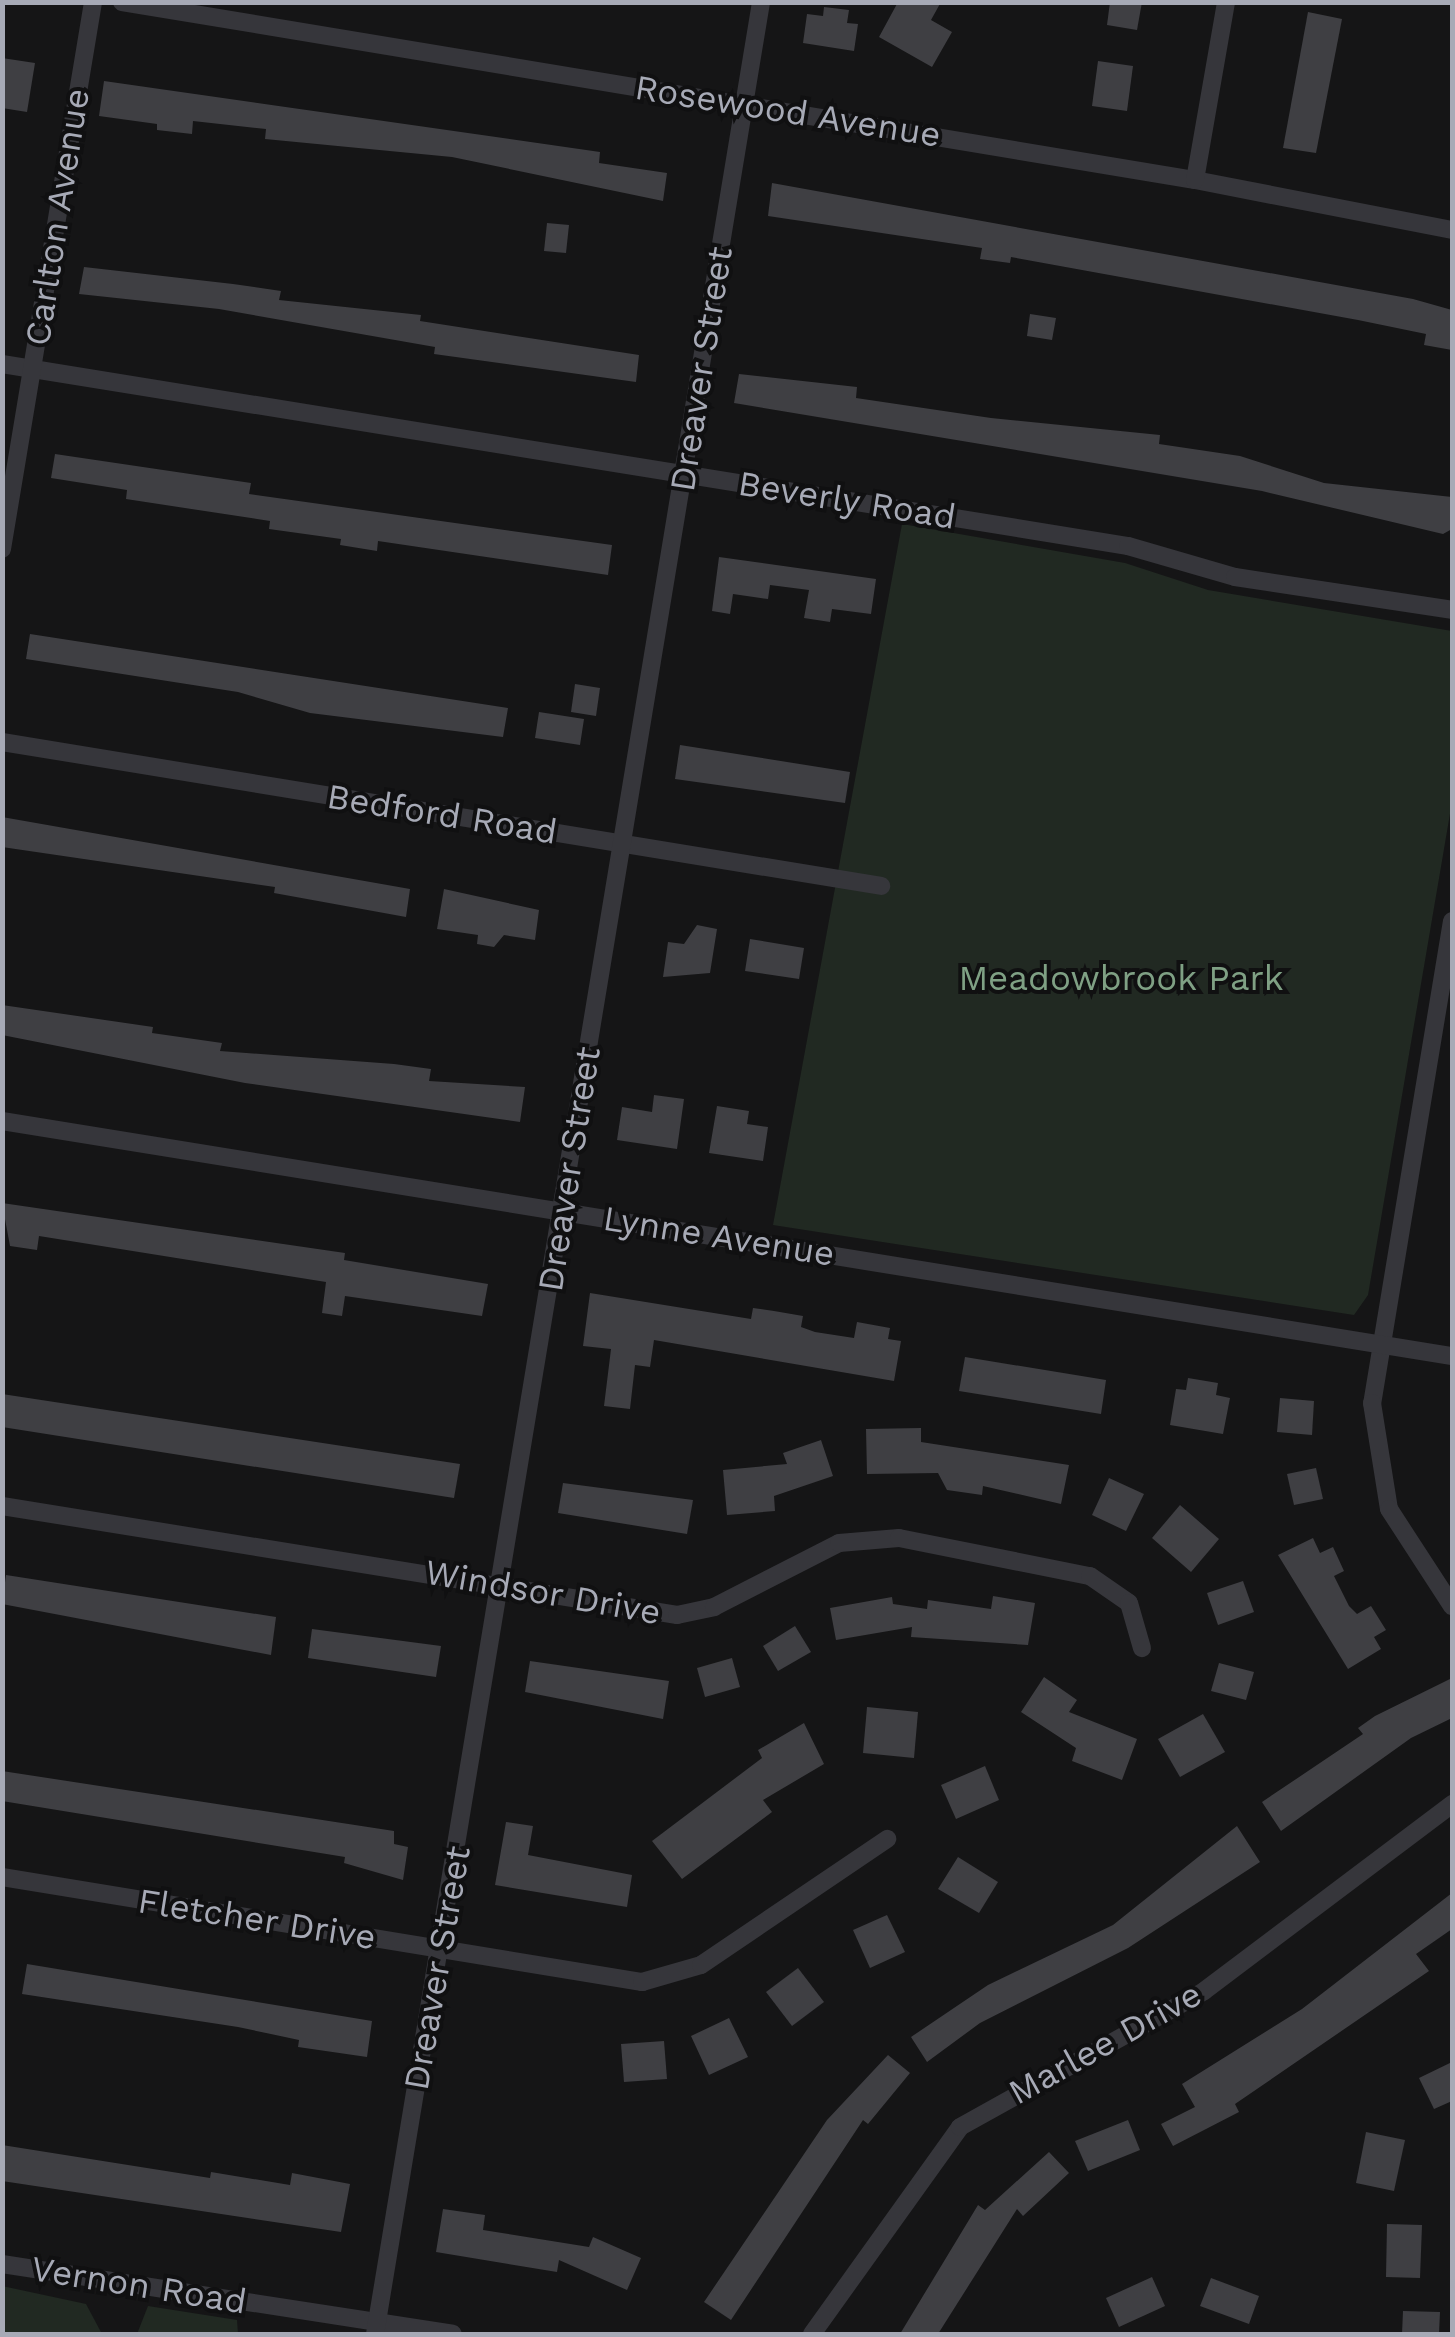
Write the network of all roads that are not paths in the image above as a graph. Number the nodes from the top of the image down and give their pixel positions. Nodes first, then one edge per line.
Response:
1 (93, 2) edge
2 (122, 2) edge
3 (760, 2) edge
4 (1226, 2) edge
5 (745, 103) junction
6 (1195, 180) junction
7 (1452, 230) edge
8 (2, 364) edge
9 (32, 368) junction
10 (684, 474) junction
11 (2, 549) edge
12 (1452, 610) edge
13 (2, 742) edge
14 (623, 844) junction
15 (881, 886) dead end
16 (1452, 921) edge
17 (1451, 942) edge
18 (2, 1121) edge
19 (562, 1210) junction
20 (1376, 1346) junction
21 (1452, 1356) edge
22 (2, 1506) edge
23 (501, 1584) junction
24 (1452, 1606) edge
25 (1142, 1648) dead end
26 (1452, 1804) edge
27 (887, 1839) dead end
28 (2, 1877) edge
29 (441, 1948) junction
30 (2, 2264) edge
31 (376, 2328) edge
32 (453, 2334) edge
33 (812, 2334) edge

1 - 9 street, Carlton Avenue
2 - 5 street, Rosewood Avenue
3 - 5 street, Dreaver Street
4 - 6 street
5 - 6 street, Rosewood Avenue
5 - 10 street, Dreaver Street
6 - 7 street, Rosewood Avenue
8 - 9 street, Beverly Road
9 - 10 street, Beverly Road
9 - 11 street, Carlton Avenue
10 - 12 street, Beverly Road
10 - 14 street, Dreaver Street
13 - 14 street, Bedford Road
14 - 15 street, Bedford Road
14 - 19 street, Dreaver Street
16 - 17 street
17 - 20 street
18 - 19 street, Lynne Avenue
19 - 20 street, Lynne Avenue
19 - 23 street, Dreaver Street
20 - 21 street, Lynne Avenue
20 - 24 street
22 - 23 street, Windsor Drive
23 - 25 street, Windsor Drive
23 - 29 street, Dreaver Street
26 - 33 street, Marlee Drive
27 - 29 street, Fletcher Drive
28 - 29 street, Fletcher Drive
29 - 31 street, Dreaver Street
30 - 31 street, Vernon Road
31 - 32 street, Vernon Road

